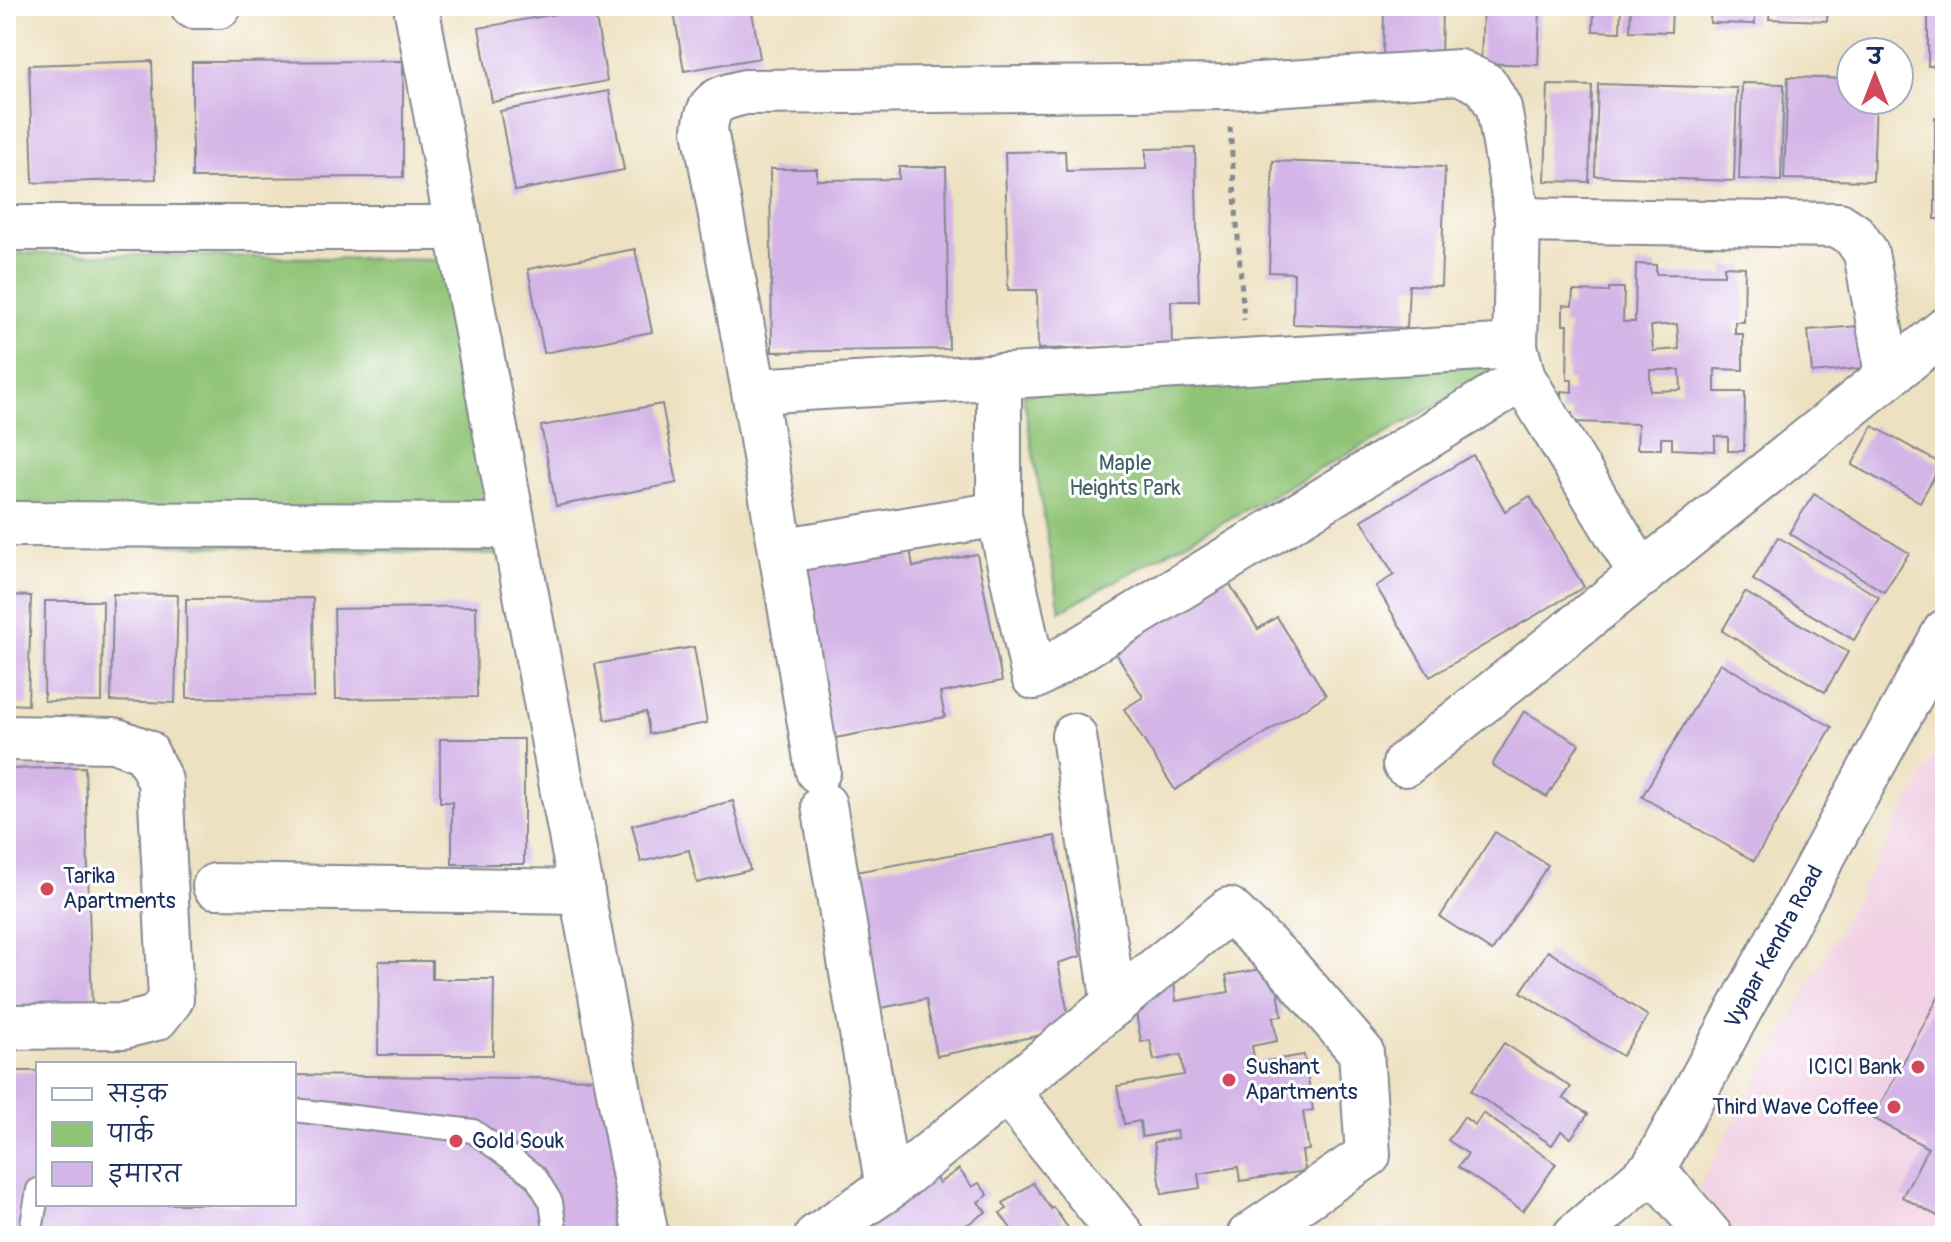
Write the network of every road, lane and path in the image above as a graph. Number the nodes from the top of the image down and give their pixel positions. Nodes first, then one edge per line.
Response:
1 (193, 6) edge
2 (219, 6) edge
3 (416, 6) edge
4 (1227, 87) junction
5 (1518, 220) junction
6 (6, 228) edge
7 (458, 228) junction
8 (1922, 356) edge
9 (1247, 361) junction
10 (1519, 362) junction
11 (999, 376) junction
12 (754, 391) junction
13 (999, 514) junction
14 (6, 524) edge
15 (513, 526) junction
16 (781, 551) junction
17 (1642, 575) junction
18 (1945, 632) edge
19 (1074, 736) dead end
20 (6, 738) edge
21 (1405, 764) dead end
22 (215, 886) dead end
23 (582, 892) junction
24 (1114, 1004) junction
25 (6, 1027) edge
26 (1007, 1091) junction
27 (296, 1110) edge
28 (1653, 1169) junction
29 (888, 1188) junction
30 (36, 1202) edge
31 (30, 1236) edge
32 (556, 1236) edge
33 (646, 1236) edge
34 (817, 1236) edge
35 (1122, 1236) edge
36 (1249, 1236) edge
37 (1575, 1236) edge
38 (1710, 1236) edge

1 - 2 street
3 - 7 street
4 - 5 street
4 - 9 path
4 - 12 street
5 - 8 street
5 - 10 street
6 - 7 street
7 - 15 street
8 - 17 street
9 - 10 street
9 - 11 street
10 - 13 street
10 - 17 street
11 - 12 street
11 - 13 street
12 - 16 street
13 - 16 street
14 - 15 street
15 - 23 street
16 - 29 street
17 - 21 street
18 - 28 street, Vyapar Kendra Road
19 - 24 street
20 - 25 street
22 - 23 street
23 - 33 street
24 - 26 street
24 - 36 street
26 - 29 street
26 - 35 street
27 - 32 lane
28 - 37 street, Vyapar Kendra Road
28 - 38 street
29 - 34 street
30 - 31 lane

